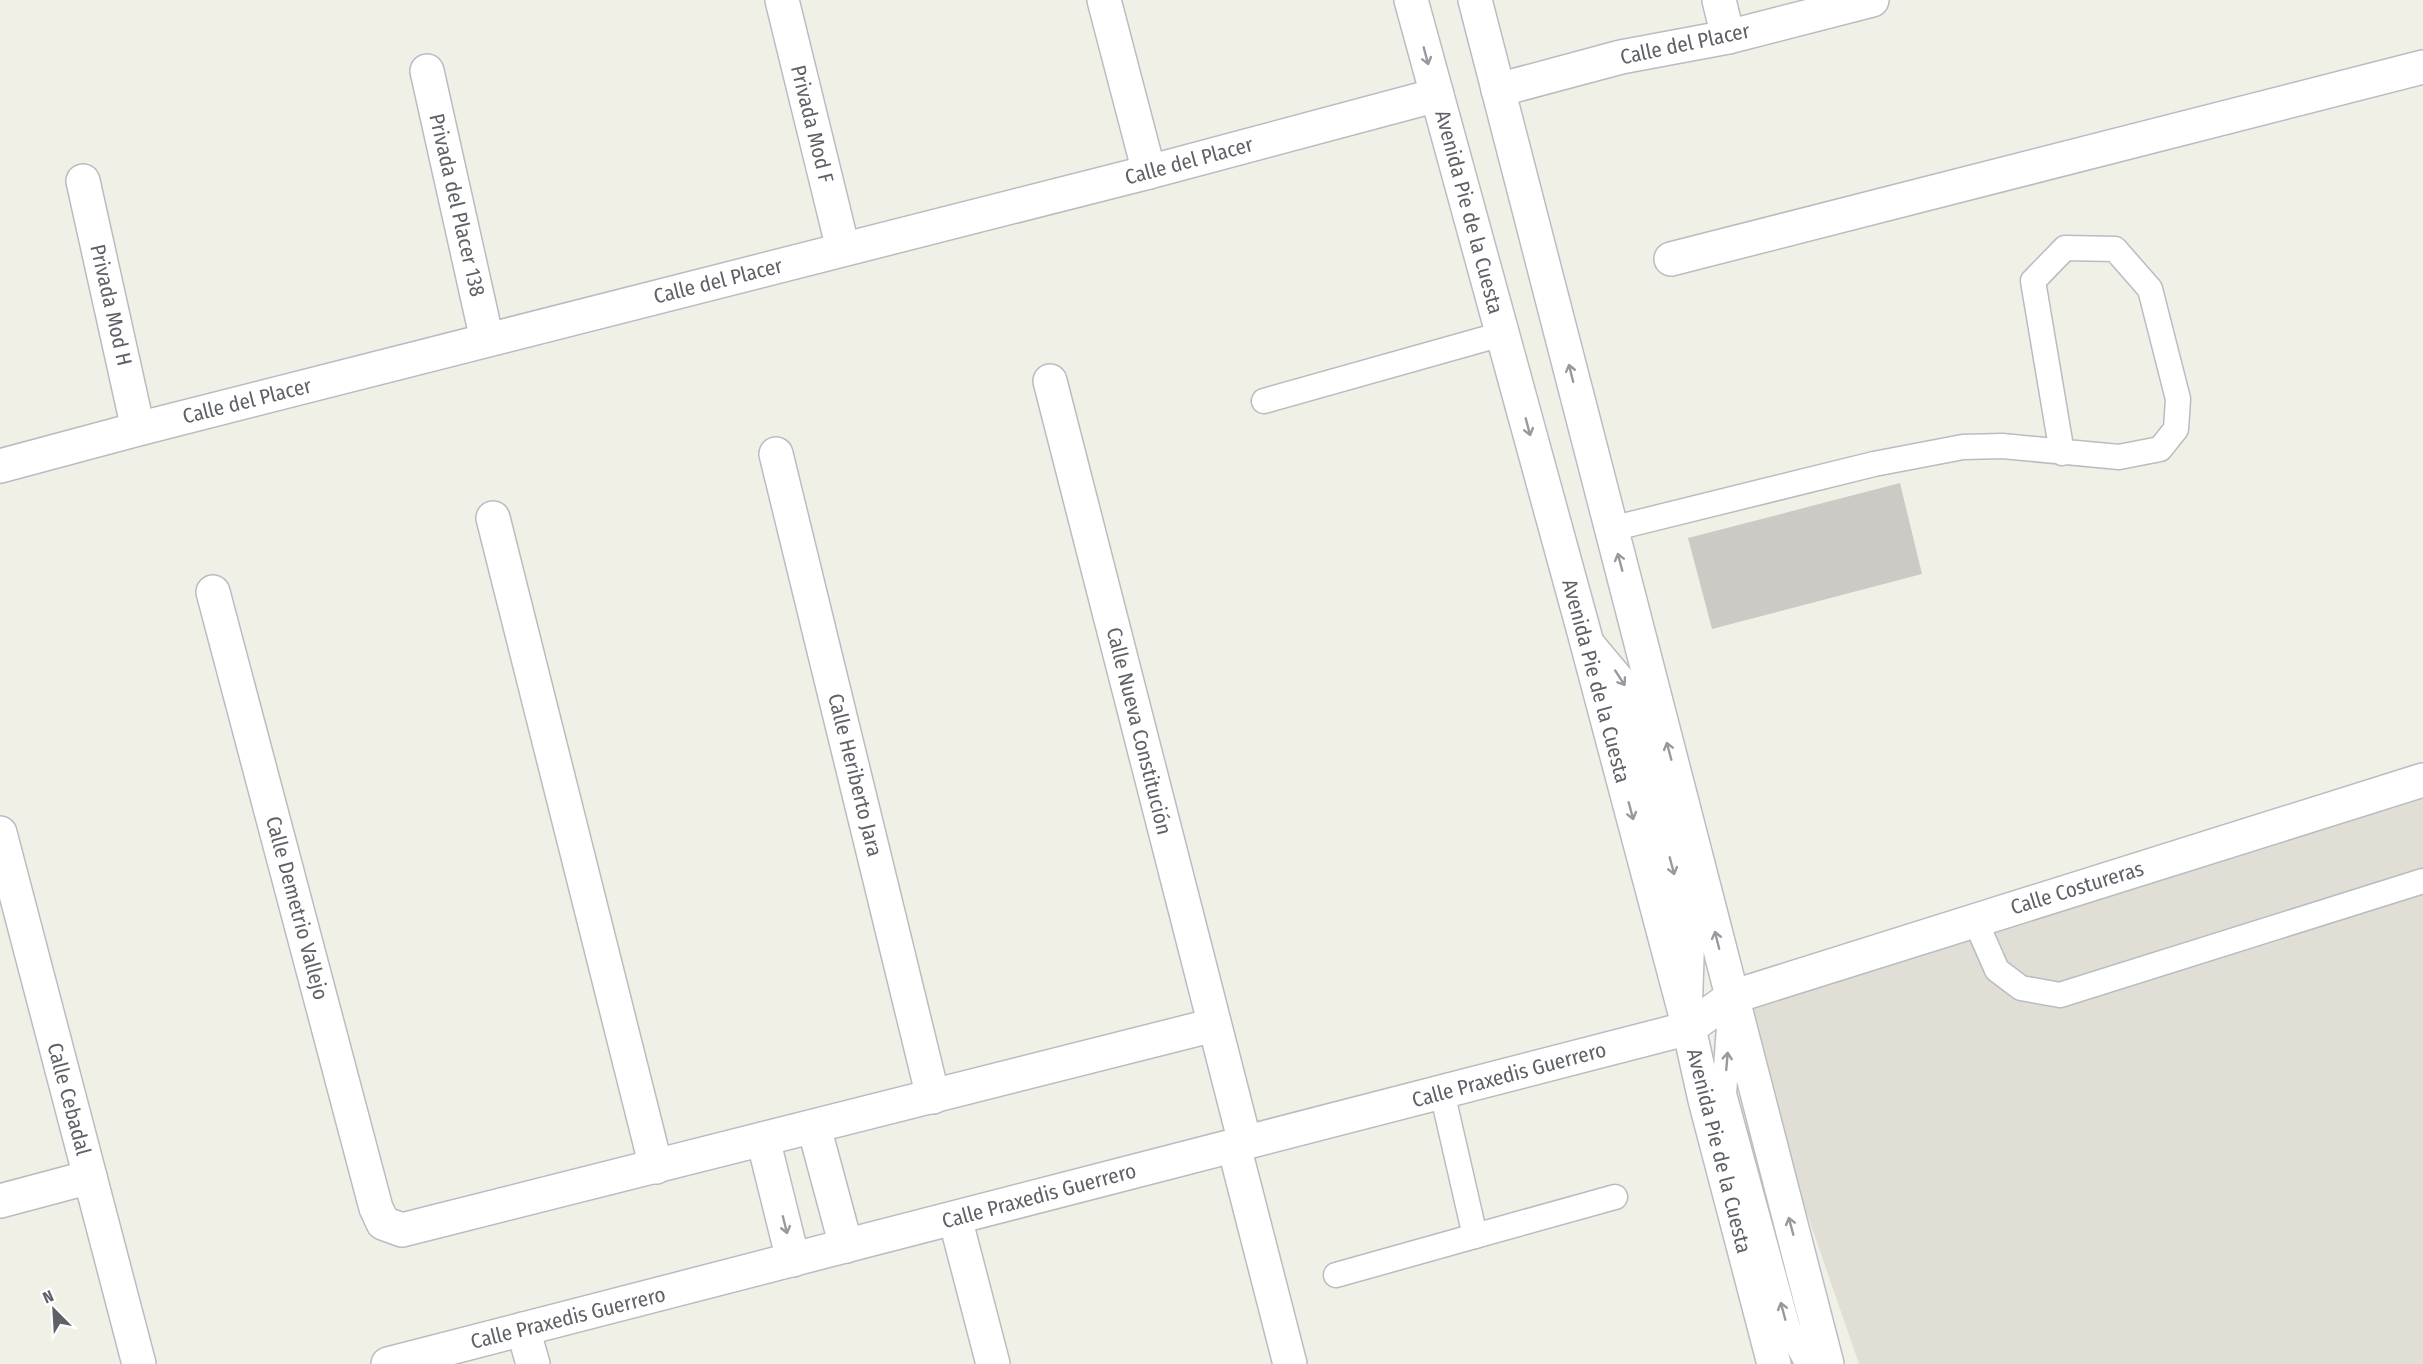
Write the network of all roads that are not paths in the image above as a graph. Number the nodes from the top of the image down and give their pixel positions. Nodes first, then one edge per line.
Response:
1 (782, 0) edge
2 (1104, 0) edge
3 (1411, 0) edge
4 (1475, 0) edge
5 (1719, 0) edge
6 (1872, 0) edge
7 (1728, 37) junction
8 (2423, 67) edge
9 (426, 71) dead end
10 (1498, 90) junction
11 (1437, 95) junction
12 (1149, 172) junction
13 (83, 182) dead end
14 (843, 249) junction
15 (1671, 259) dead end
16 (1502, 334) junction
17 (487, 340) junction
18 (1050, 381) dead end
19 (1264, 401) dead end
20 (138, 429) junction
21 (2062, 453) junction
22 (776, 454) dead end
23 (0, 466) edge
24 (493, 518) dead end
25 (1611, 529) junction
26 (213, 592) dead end
27 (2423, 780) edge
28 (0, 833) edge
29 (2423, 881) edge
30 (1975, 921) junction
31 (11, 923) edge
32 (1732, 996) junction
33 (1214, 1025) junction
34 (1689, 1028) junction
35 (1442, 1092) junction
36 (933, 1096) junction
37 (814, 1127) junction
38 (763, 1139) junction
39 (1239, 1144) junction
40 (656, 1167) junction
41 (90, 1177) junction
42 (1615, 1197) dead end
43 (0, 1201) edge
44 (955, 1218) junction
45 (1476, 1236) junction
46 (846, 1246) junction
47 (793, 1260) junction
48 (1336, 1275) dead end
49 (523, 1329) junction
50 (139, 1364) edge
51 (388, 1364) edge
52 (533, 1364) edge
53 (993, 1364) edge
54 (1290, 1364) edge
55 (1774, 1364) edge
56 (1808, 1364) edge
57 (1827, 1364) edge

1 - 14 street, Privada Mod F
2 - 12 street
3 -> 11 street, Avenida Pie de la Cuesta
4 - 10 street
5 - 7 street
6 - 7 street, Calle del Placer
7 - 10 street, Calle del Placer
8 - 15 street
9 - 17 street, Privada del Placer 138
25 -> 10 street
11 - 12 street, Calle del Placer
11 - 16 street, Avenida Pie de la Cuesta
12 - 14 street, Calle del Placer
13 - 20 street, Privada Mod H
14 - 17 street, Calle del Placer
16 - 19 lane
16 -> 34 street, Avenida Pie de la Cuesta
17 - 20 street, Calle del Placer
18 - 33 street, Calle Nueva Constitución
20 - 23 street, Calle del Placer
21 - 21 lane
21 - 25 lane
22 - 36 street, Calle Heriberto Jara
24 - 40 street
32 -> 25 street
26 - 40 street, Calle Demetrio Vallejo
27 - 30 street, Calle Costureras
28 - 31 street, Calle Cebadal
29 - 30 lane
30 - 32 street, Calle Costureras
31 - 41 street, Calle Cebadal
32 - 34 street, Calle Costureras
56 -> 32 lane
57 -> 32 street
33 - 36 street
33 - 39 street, Calle Nueva Constitución
34 - 35 street, Calle Praxedis Guerrero
34 - 55 street, Avenida Pie de la Cuesta
35 - 39 street, Calle Praxedis Guerrero
35 - 45 lane
36 - 37 street
37 - 38 street
37 - 46 street
38 - 40 street
38 -> 47 street
39 - 44 street, Calle Praxedis Guerrero
39 - 54 street
41 - 43 street
41 - 50 street, Calle Cebadal
42 - 45 lane
44 - 46 street, Calle Praxedis Guerrero
44 - 53 street
45 - 48 lane
46 - 47 street, Calle Praxedis Guerrero
47 - 49 street, Calle Praxedis Guerrero
49 - 51 street, Calle Praxedis Guerrero
49 - 52 street

